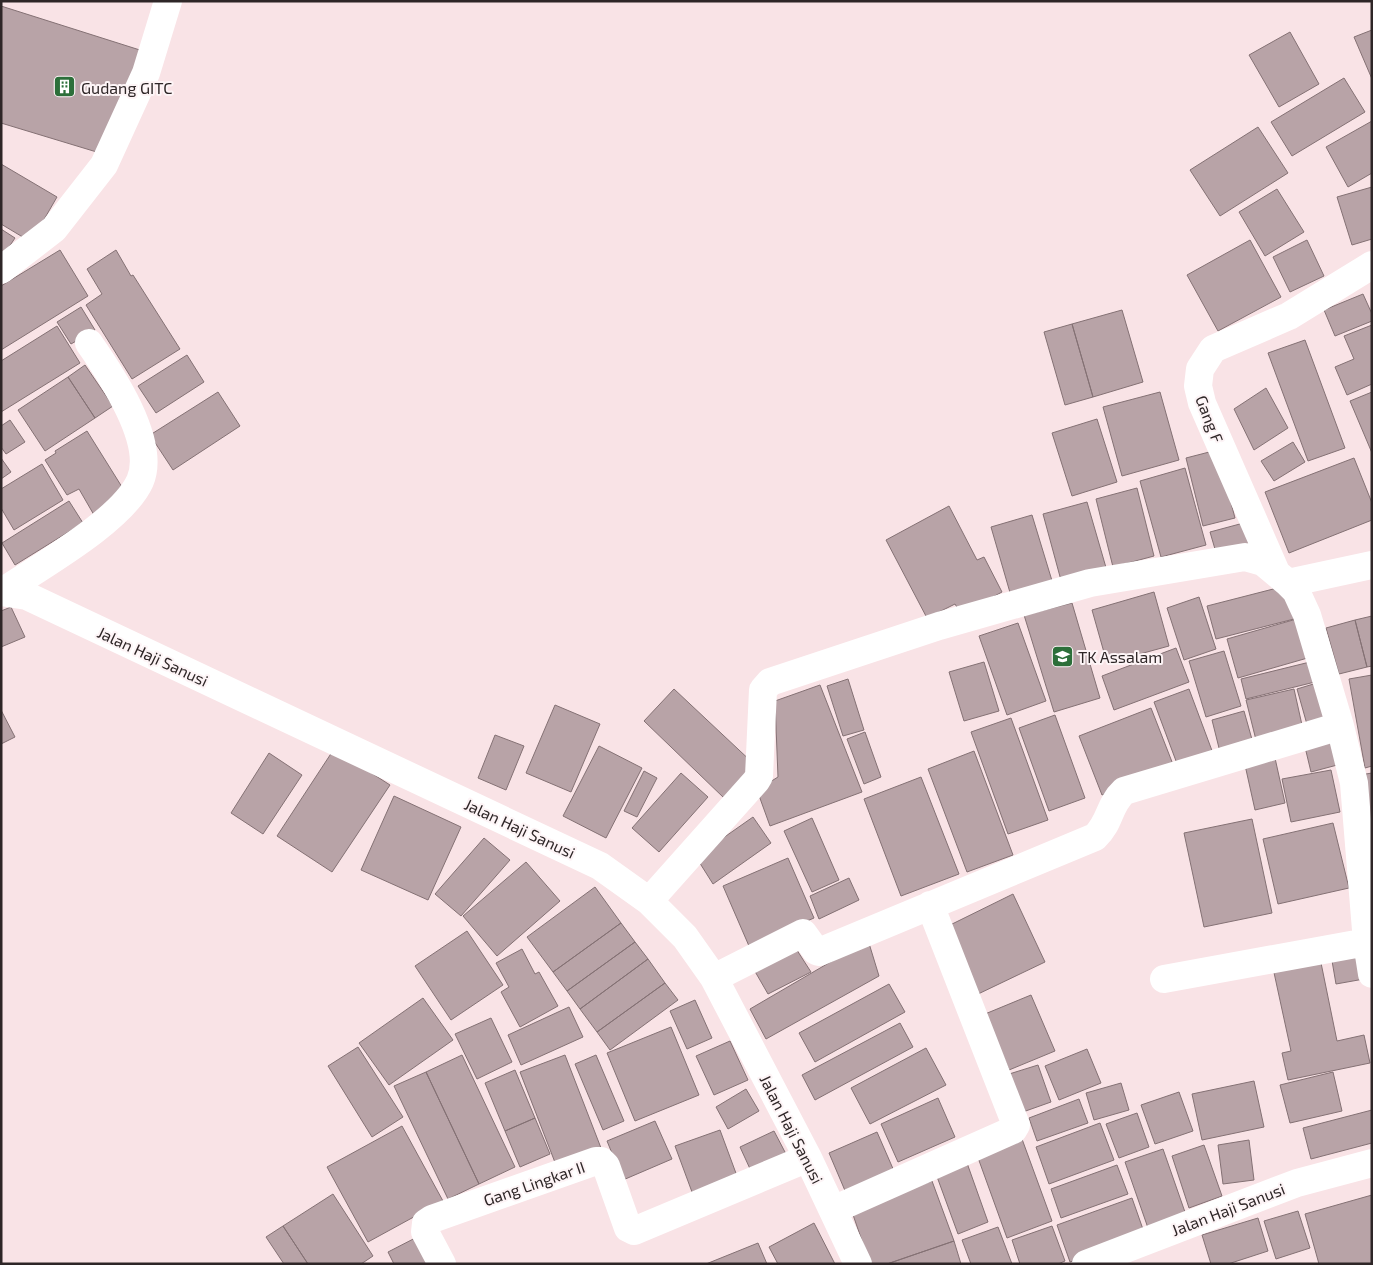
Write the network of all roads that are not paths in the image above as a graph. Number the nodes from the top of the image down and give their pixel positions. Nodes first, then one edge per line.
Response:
1 (168, 1) edge
2 (1372, 265) edge
3 (1, 270) edge
4 (89, 343) dead end
5 (1372, 565) edge
6 (1282, 577) junction
7 (2, 592) edge
8 (1340, 726) junction
9 (649, 901) junction
10 (930, 905) junction
11 (1367, 942) junction
12 (1372, 974) edge
13 (714, 978) junction
14 (1164, 979) dead end
15 (808, 1158) junction
16 (1372, 1164) edge
17 (833, 1210) junction
18 (442, 1264) edge
19 (858, 1264) edge
20 (1086, 1264) edge

1 - 3 street
2 - 6 street, Gang F
4 - 7 street
5 - 6 street
6 - 8 street, Gang F
6 - 9 street
7 - 9 street, Jalan Haji Sanusi
8 - 10 street
8 - 11 street, Gang F
9 - 13 street, Jalan Haji Sanusi
10 - 13 street
10 - 17 street
11 - 12 street, Gang F
11 - 14 street
13 - 15 street, Jalan Haji Sanusi
15 - 17 street, Jalan Haji Sanusi
15 - 18 street, Gang Lingkar II
16 - 20 street, Jalan Haji Sanusi
17 - 19 street, Jalan Haji Sanusi

